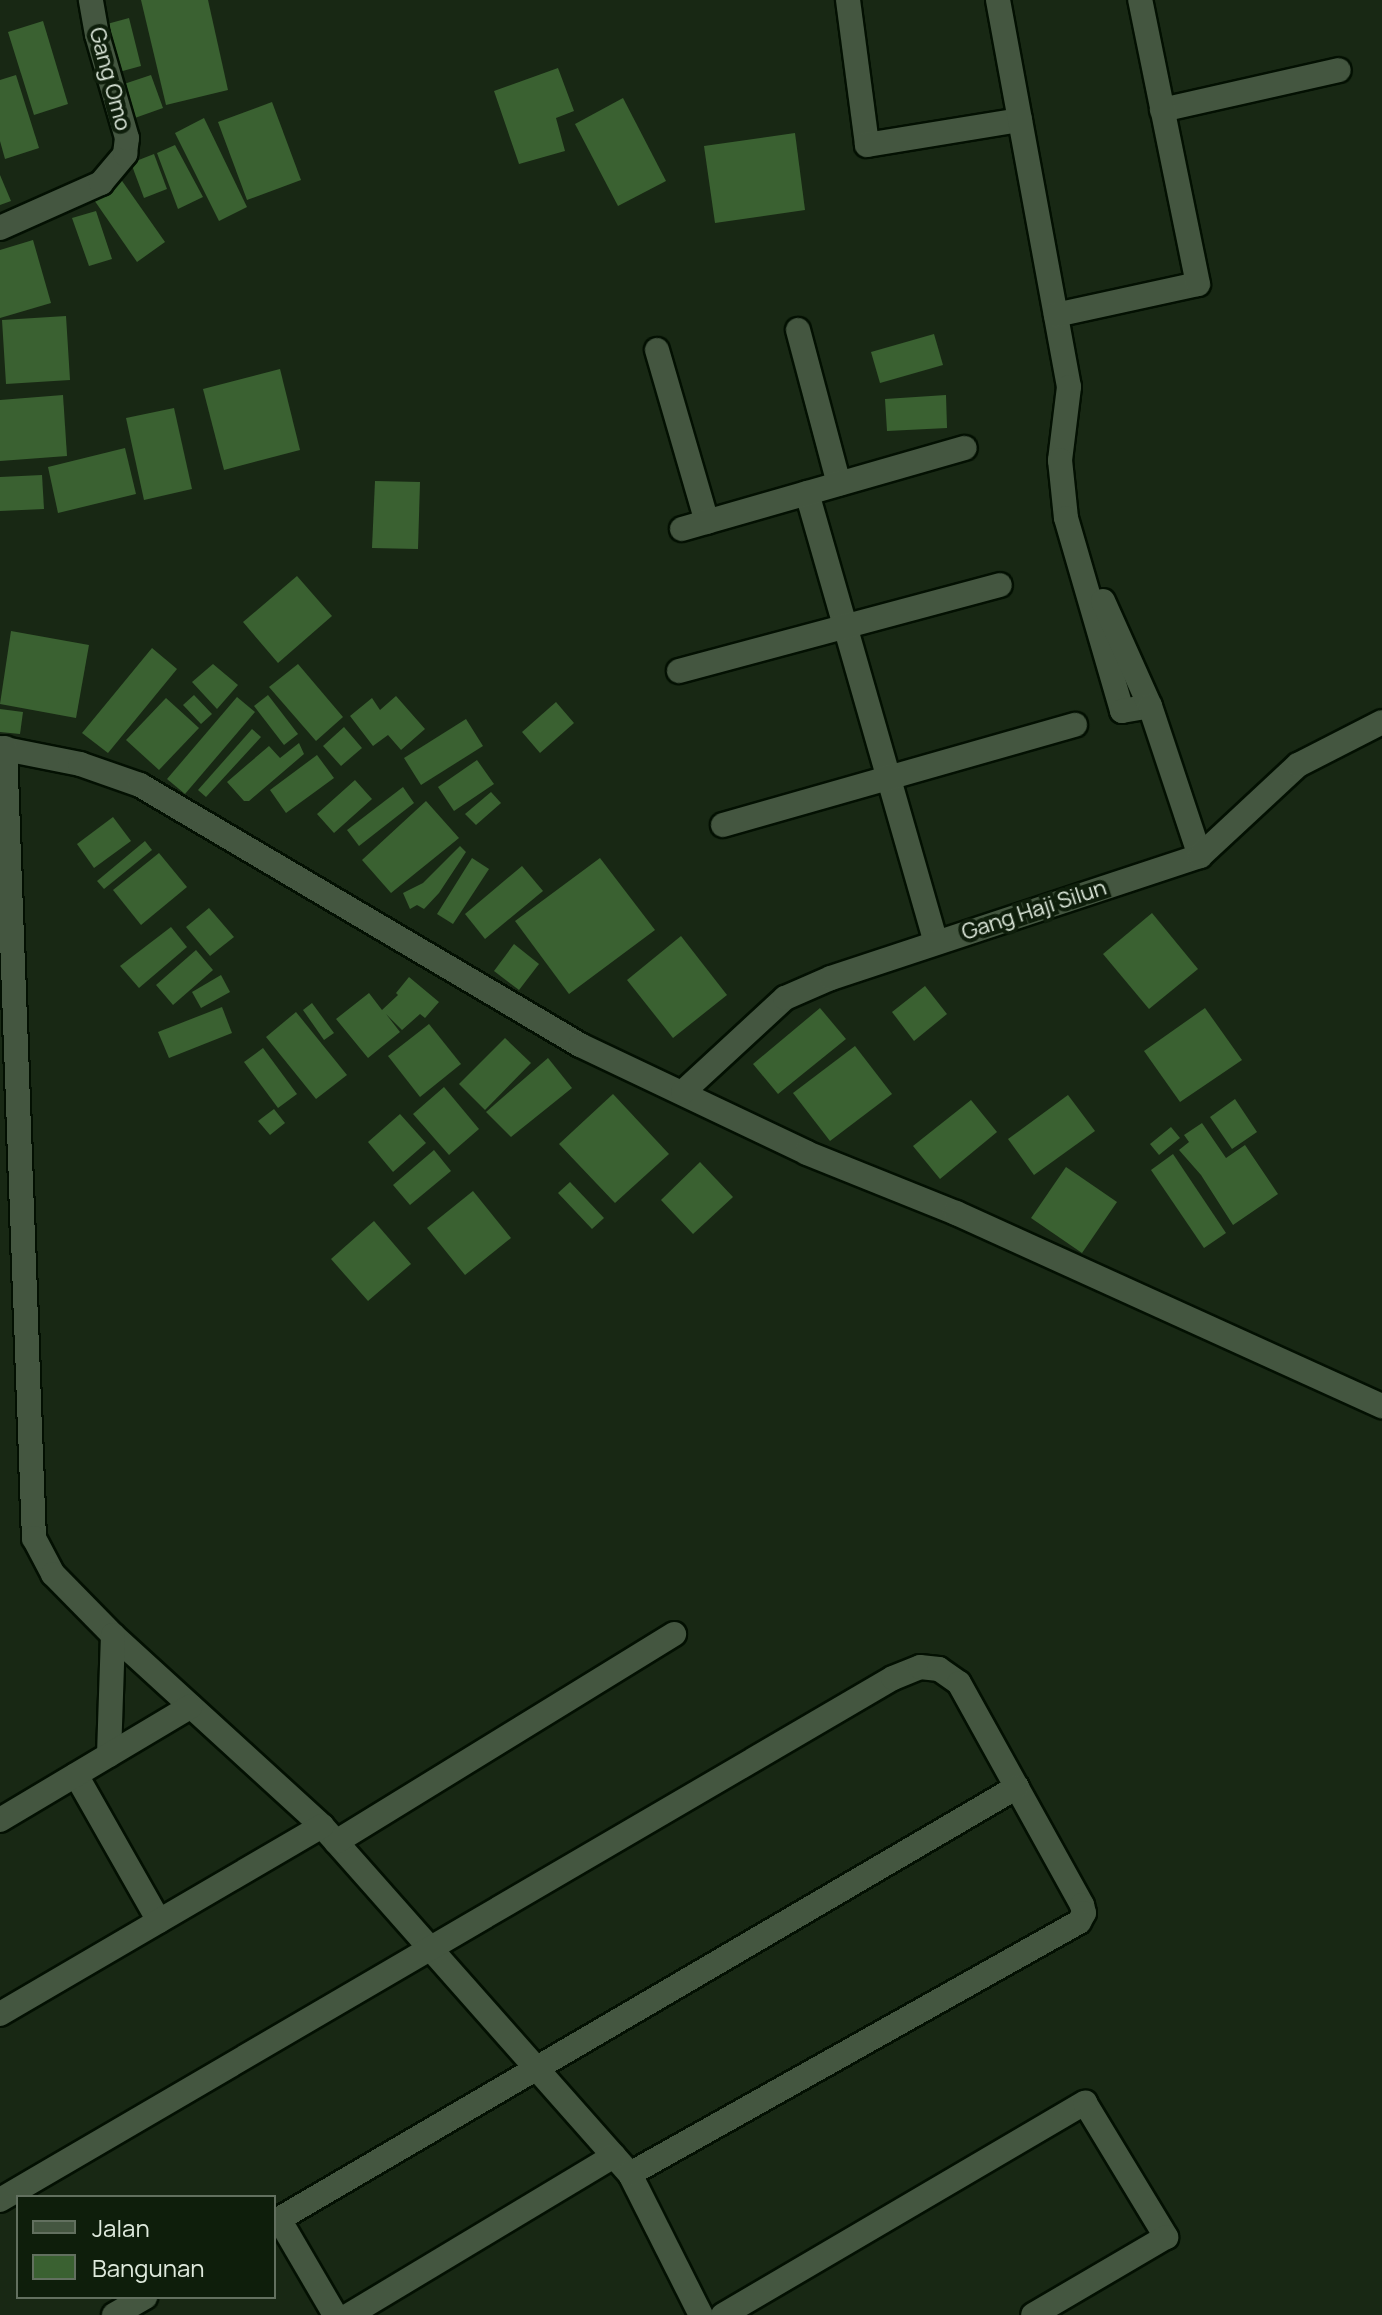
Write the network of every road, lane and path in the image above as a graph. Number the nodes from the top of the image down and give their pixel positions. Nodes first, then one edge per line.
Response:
1 (91, 0) edge
2 (848, 0) edge
3 (998, 0) edge
4 (1140, 0) edge
5 (1339, 70) dead end
6 (1162, 110) junction
7 (1020, 120) junction
8 (0, 228) edge
9 (1056, 315) junction
10 (798, 330) dead end
11 (657, 350) dead end
12 (965, 448) dead end
13 (839, 484) junction
14 (807, 493) junction
15 (707, 522) junction
16 (682, 529) dead end
17 (1000, 585) dead end
18 (846, 629) junction
19 (679, 671) dead end
20 (1382, 722) edge
21 (1075, 725) dead end
22 (3, 748) edge
23 (888, 776) junction
24 (723, 825) dead end
25 (1200, 856) junction
26 (936, 942) junction
27 (683, 1092) junction
28 (1382, 1406) edge
29 (674, 1634) dead end
30 (113, 1635) junction
31 (191, 1706) junction
32 (109, 1755) junction
33 (76, 1775) junction
34 (1017, 1787) junction
35 (0, 1820) edge
36 (329, 1834) junction
37 (159, 1921) junction
38 (430, 1949) junction
39 (0, 2014) edge
40 (536, 2068) junction
41 (622, 2165) junction
42 (0, 2200) edge
43 (276, 2221) edge
44 (142, 2299) edge
45 (114, 2315) edge
46 (335, 2315) edge
47 (349, 2315) edge
48 (701, 2315) edge
49 (723, 2315) edge
50 (1033, 2315) edge

1 - 8 street, Gang Omo
2 - 7 street
3 - 7 street
4 - 6 street
5 - 6 street
6 - 9 street
7 - 9 street
9 - 25 street
10 - 13 street
11 - 15 street
12 - 13 street
13 - 14 street
14 - 15 street
14 - 18 street
15 - 16 street
17 - 18 street
18 - 19 street
18 - 23 street
20 - 25 street, Gang Haji Silun
21 - 23 street
22 - 27 street
22 - 30 street
23 - 24 street
23 - 26 street
25 - 26 street, Gang Haji Silun
26 - 27 street, Gang Haji Silun
27 - 28 street
29 - 36 street
30 - 31 street
30 - 32 street
31 - 32 street
31 - 36 street
32 - 33 street
33 - 35 street
33 - 37 street
34 - 38 street
34 - 40 street
34 - 41 street
36 - 37 street
36 - 38 street
37 - 39 street
38 - 40 street
38 - 42 street
40 - 41 street
40 - 43 street
41 - 47 street
41 - 48 street
43 - 46 street
44 - 45 street
49 - 50 street

